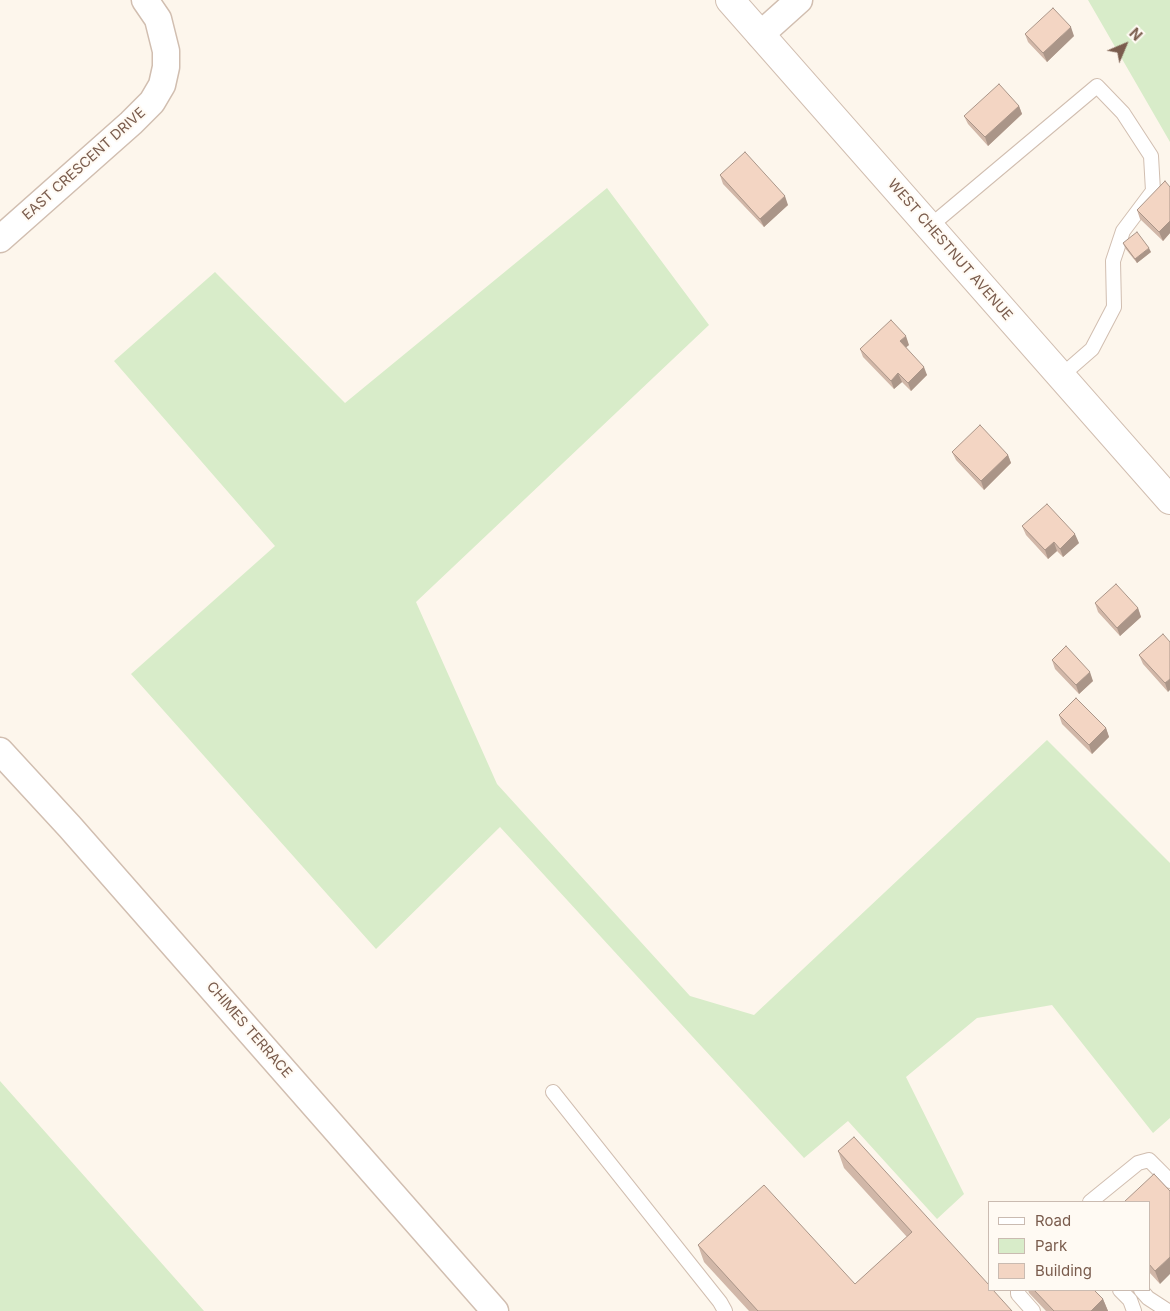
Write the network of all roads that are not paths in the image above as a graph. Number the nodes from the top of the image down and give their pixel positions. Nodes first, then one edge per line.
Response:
1 (145, 0) edge
2 (730, 0) edge
3 (799, 0) edge
4 (760, 35) junction
5 (929, 226) junction
6 (0, 238) edge
7 (1061, 376) junction
8 (1170, 500) edge
9 (0, 752) edge
10 (553, 1092) dead end
11 (1170, 1181) edge
12 (1091, 1201) edge
13 (1018, 1291) edge
14 (1121, 1291) edge
15 (1142, 1291) edge
16 (495, 1311) edge
17 (725, 1311) edge
18 (1033, 1311) edge
19 (1134, 1311) edge
20 (1168, 1311) edge

1 - 6 street, EAST CRESCENT DRIVE
2 - 4 street, WEST CHESTNUT AVENUE
3 - 4 street
4 - 5 street, WEST CHESTNUT AVENUE
5 - 7 street, WEST CHESTNUT AVENUE
5 - 7 lane
7 - 8 street, WEST CHESTNUT AVENUE
9 - 16 street, CHIMES TERRACE
10 - 17 lane
11 - 12 lane
13 - 18 lane
14 - 19 lane
15 - 20 lane

